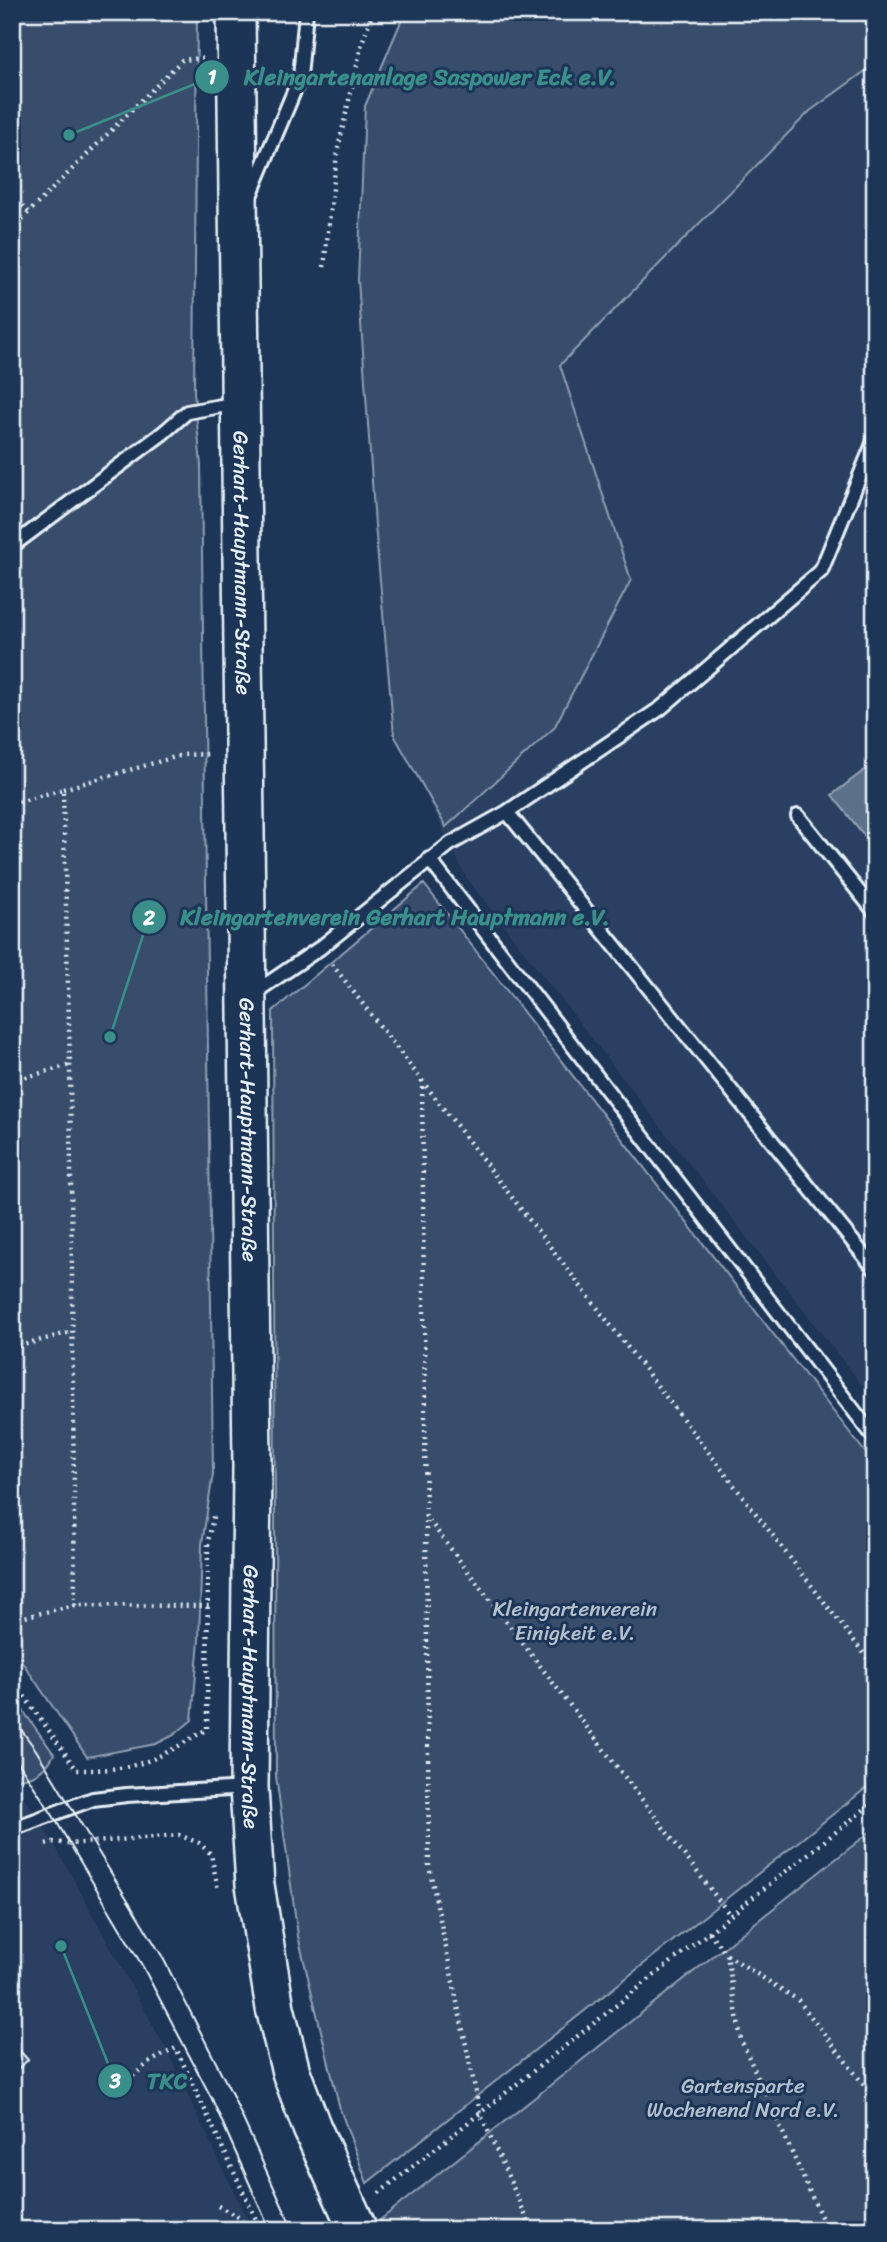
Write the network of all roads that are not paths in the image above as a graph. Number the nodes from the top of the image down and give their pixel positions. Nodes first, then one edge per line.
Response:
1 (236, 12) edge
2 (306, 12) edge
3 (239, 222) junction
4 (241, 403) junction
5 (875, 439) edge
6 (12, 547) edge
7 (507, 812) junction
8 (799, 816) dead end
9 (429, 859) junction
10 (875, 912) edge
11 (248, 997) junction
12 (875, 1269) edge
13 (875, 1438) edge
14 (249, 1788) junction
15 (12, 1829) edge
16 (365, 2214) edge

1 - 3 street, Gerhart-Hauptmann-Straße
2 - 3 lane
3 - 4 street, Gerhart-Hauptmann-Straße
4 - 6 lane
4 - 11 street, Gerhart-Hauptmann-Straße
5 - 7 lane
7 - 9 lane
7 - 12 lane
8 - 10 lane
9 - 11 lane
9 - 13 lane
11 - 14 street, Gerhart-Hauptmann-Straße
14 - 15 lane
14 - 16 street, Gerhart-Hauptmann-Straße

